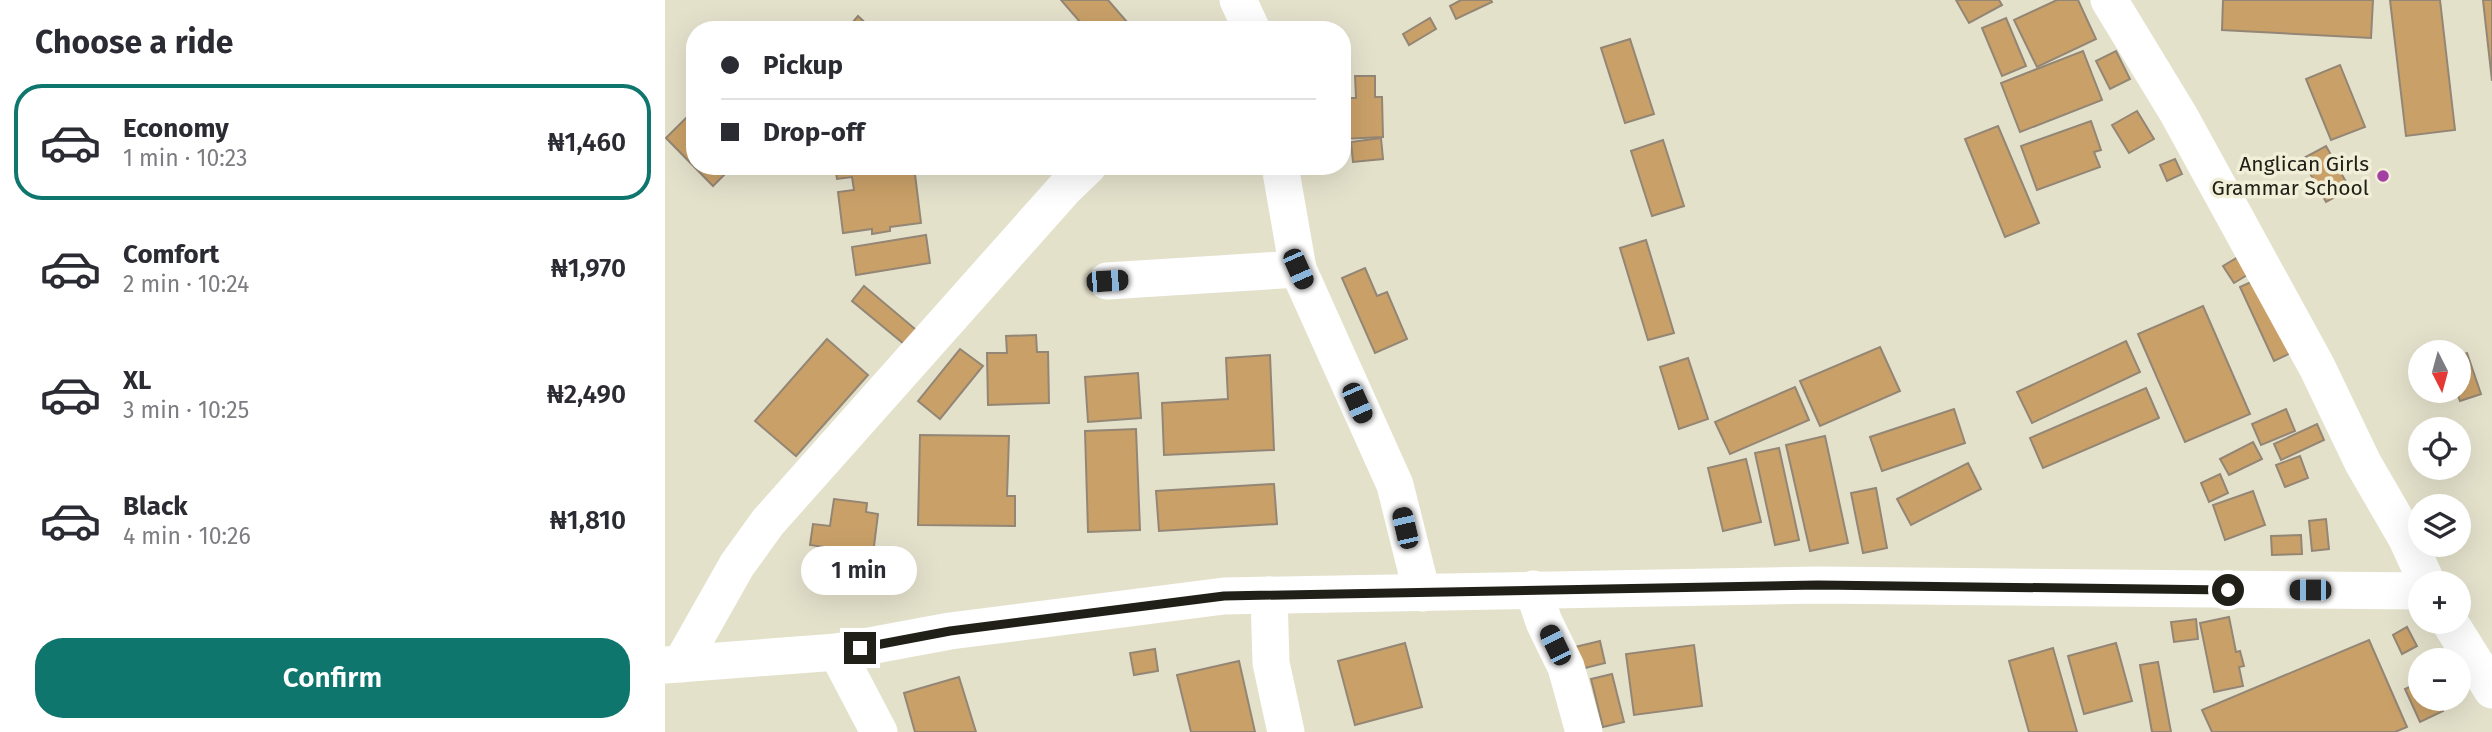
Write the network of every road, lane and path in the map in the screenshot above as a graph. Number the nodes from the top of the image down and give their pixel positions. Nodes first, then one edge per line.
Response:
1 (1238, 0) edge
2 (2109, 0) edge
3 (1248, 21) edge
4 (1079, 175) edge
5 (1282, 175) edge
6 (1298, 269) junction
7 (1107, 281) dead end
8 (2422, 571) edge
9 (1533, 589) junction
10 (2408, 591) edge
11 (1422, 593) junction
12 (1269, 594) junction
13 (2457, 634) edge
14 (837, 652) junction
15 (673, 664) edge
16 (2492, 690) edge
17 (879, 732) edge
18 (1286, 732) edge
19 (1584, 732) edge

1 - 3 street
2 - 8 street
4 - 15 street
5 - 6 street
6 - 7 street
6 - 11 street
9 - 10 street
9 - 11 street
9 - 19 street
11 - 12 street
12 - 14 street
12 - 18 street
13 - 16 street
14 - 15 street
14 - 17 street

